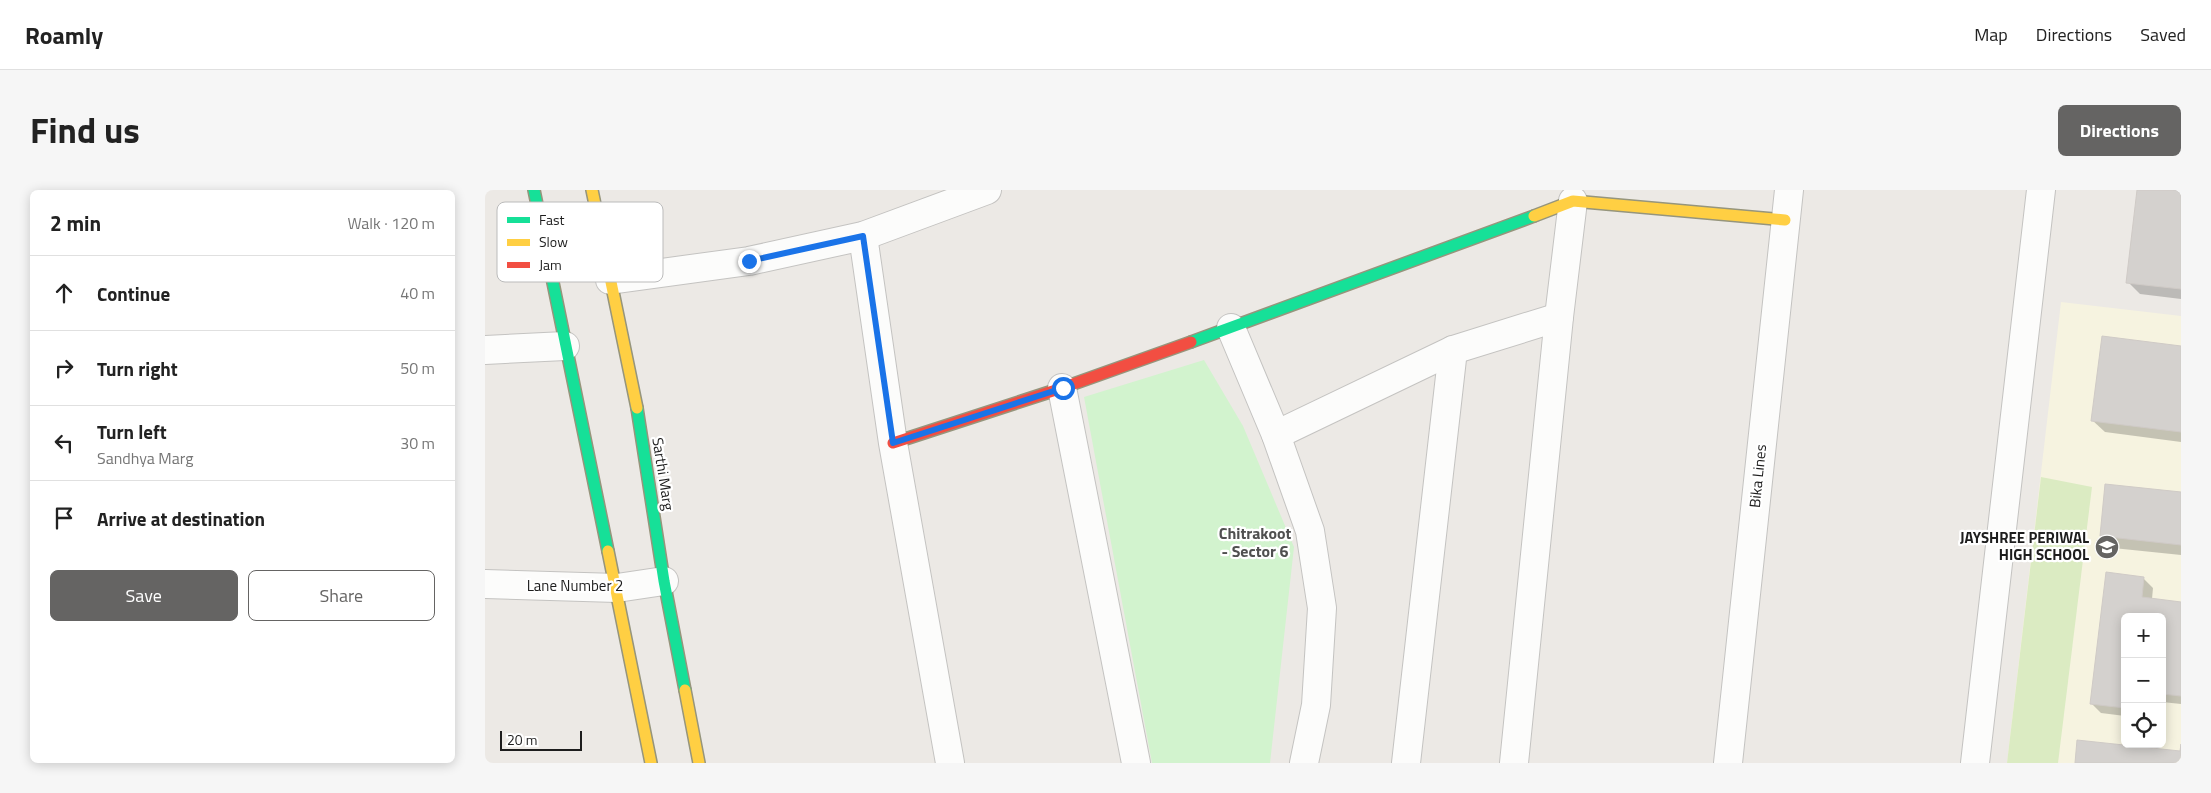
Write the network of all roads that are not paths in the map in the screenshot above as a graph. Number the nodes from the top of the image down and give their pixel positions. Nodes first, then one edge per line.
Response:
1 (987, 190) edge
2 (1789, 190) edge
3 (2041, 190) edge
4 (1573, 202) junction
5 (1785, 220) junction
6 (863, 236) junction
7 (663, 273) edge
8 (552, 282) edge
9 (610, 282) edge
10 (1559, 317) junction
11 (1231, 328) junction
12 (565, 346) junction
13 (485, 350) edge
14 (1453, 350) junction
15 (1063, 388) junction
16 (1276, 435) junction
17 (893, 443) junction
18 (665, 581) junction
19 (485, 584) edge
20 (617, 588) junction
21 (651, 763) edge
22 (699, 763) edge
23 (950, 763) edge
24 (1135, 763) edge
25 (1304, 763) edge
26 (1406, 763) edge
27 (1514, 763) edge
28 (1728, 763) edge
29 (1975, 763) edge

1 - 6 street
2 - 5 street, Bika Lines
3 - 29 street
4 - 5 street
4 - 10 street
4 - 11 street
5 - 28 street, Bika Lines
6 - 7 street
6 - 17 street
8 - 12 street
9 - 18 street, Sarthi Marg
10 - 14 street
10 - 27 street
11 - 15 street
11 - 16 street
12 - 13 street
12 - 20 street
14 - 16 street
14 - 26 street
15 - 17 street
15 - 24 street
16 - 25 street
17 - 23 street
18 - 20 street, Lane Number 2
18 - 22 street, Sarthi Marg
19 - 20 street, Lane Number 2
20 - 21 street

